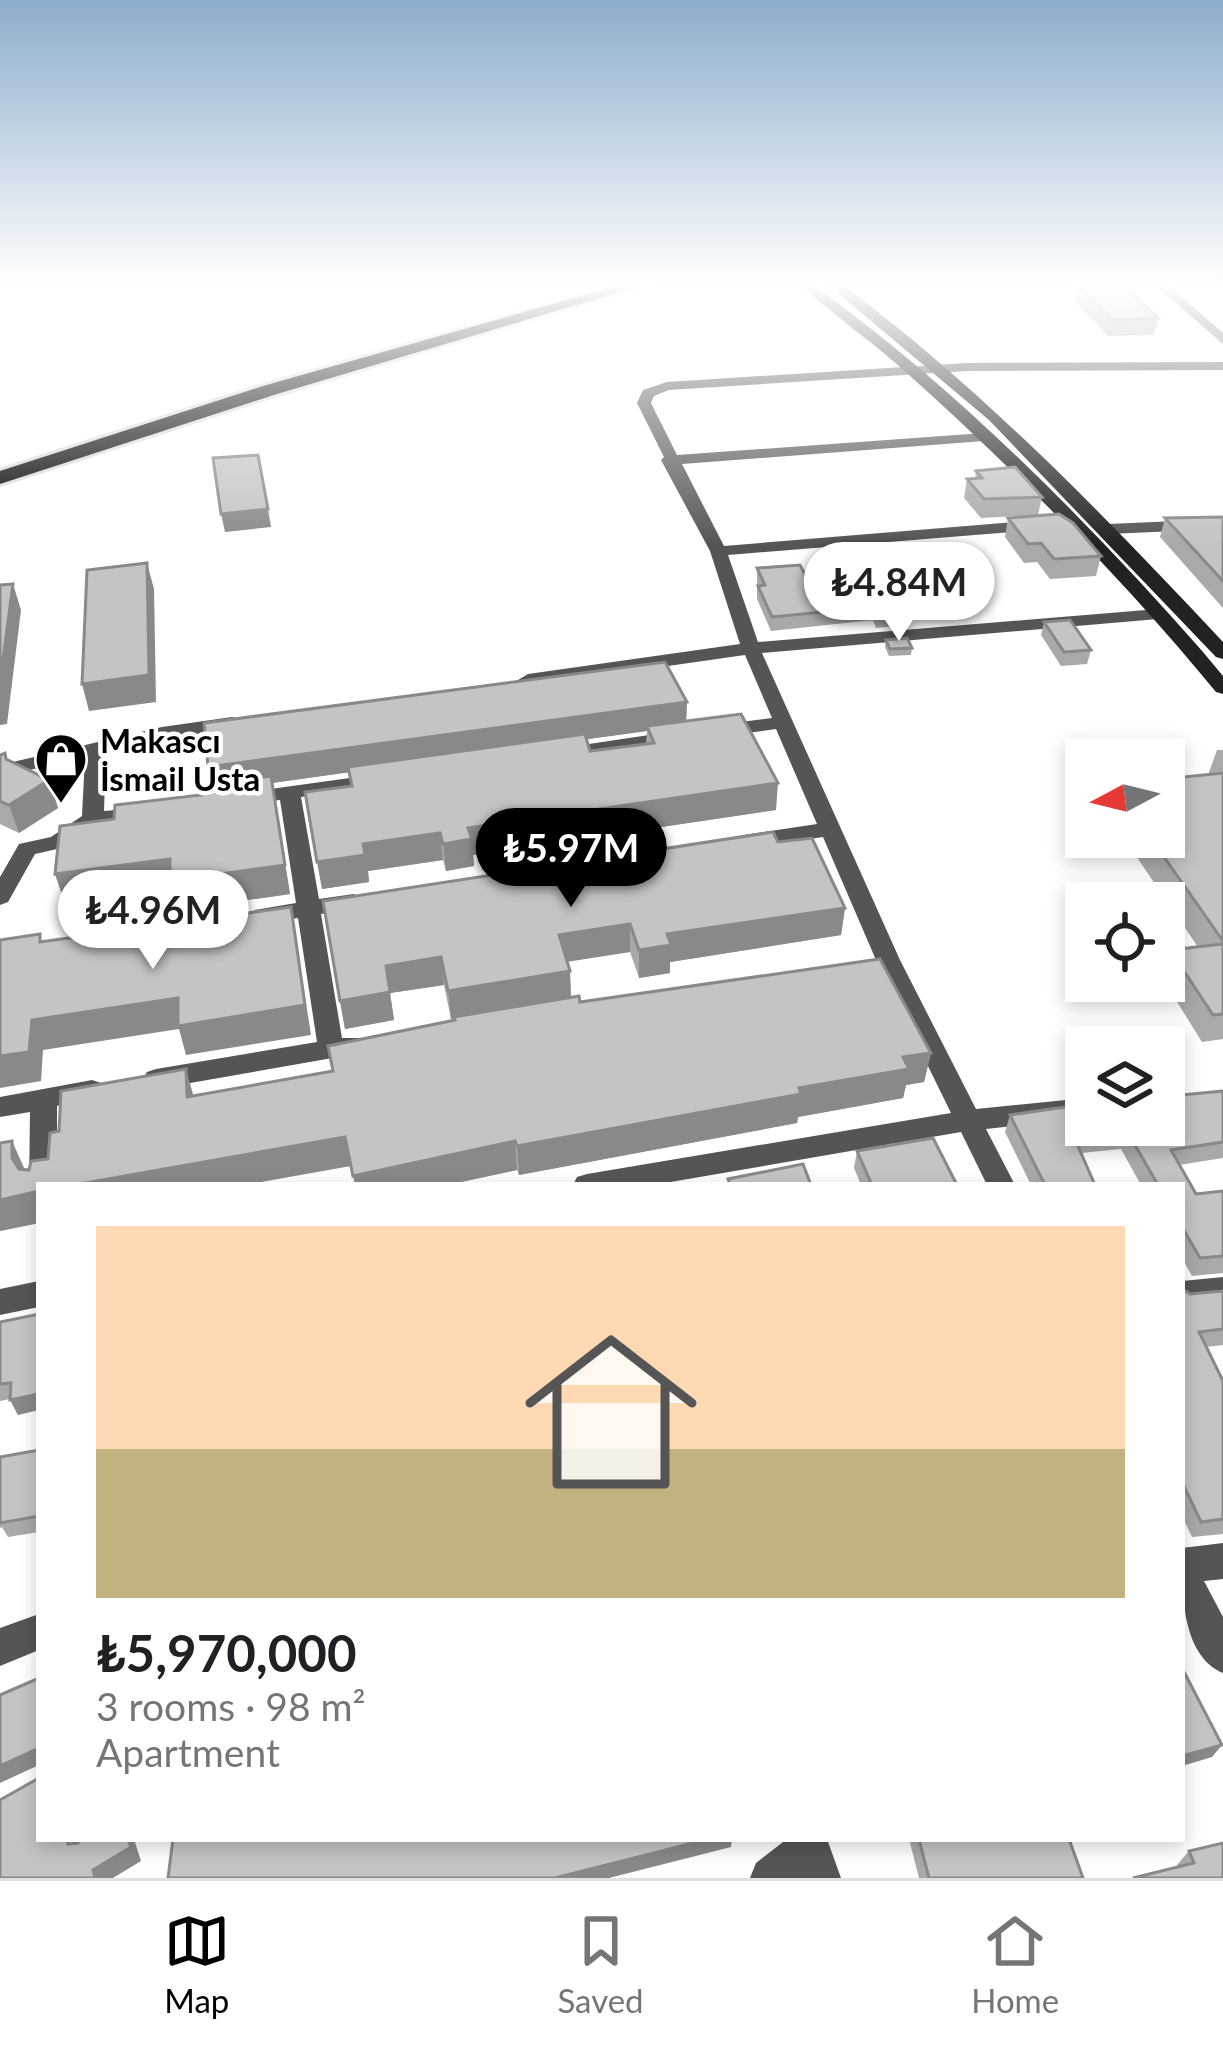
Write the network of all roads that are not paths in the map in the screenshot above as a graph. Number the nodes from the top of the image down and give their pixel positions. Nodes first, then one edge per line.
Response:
1 (913, 371) edge
2 (297, 372) edge
3 (334, 372) edge
4 (903, 372) edge
5 (944, 372) edge
6 (984, 437) junction
7 (669, 460) junction
8 (0, 462) edge
9 (0, 478) edge
10 (1073, 522) junction
11 (1223, 524) edge
12 (1108, 529) junction
13 (718, 551) junction
14 (1158, 614) junction
15 (751, 648) junction
16 (1223, 653) edge
17 (501, 684) edge
18 (1223, 688) edge
19 (250, 720) edge
20 (783, 722) junction
21 (95, 747) junction
22 (548, 756) edge
23 (0, 771) edge
24 (408, 776) edge
25 (290, 793) junction
26 (224, 802) edge
27 (180, 808) edge
28 (92, 819) junction
29 (828, 829) junction
30 (0, 844) edge
31 (710, 847) edge
32 (27, 849) junction
33 (0, 897) edge
34 (380, 898) edge
35 (309, 909) junction
36 (242, 918) edge
37 (377, 1042) edge
38 (331, 1050) junction
39 (44, 1097) junction
40 (0, 1107) edge
41 (1065, 1110) edge
42 (970, 1120) junction
43 (43, 1182) edge
44 (607, 1182) edge
45 (999, 1182) edge
46 (1223, 1290) edge
47 (1185, 1294) edge
48 (36, 1295) edge
49 (0, 1302) edge
50 (1223, 1561) edge
51 (1185, 1566) edge
52 (1185, 1583) edge
53 (36, 1633) edge
54 (0, 1647) edge
55 (1223, 1654) edge
56 (812, 1855) edge
57 (771, 1878) edge

1 - 6 main road
2 - 8 highway
3 - 9 highway
4 - 7 street
5 - 12 main road
6 - 7 street
6 - 10 main road
7 - 13 street
10 - 13 street
10 - 14 main road
11 - 12 street
12 - 16 main road
13 - 15 street
14 - 15 street
14 - 18 main road
15 - 17 street
15 - 20 street
19 - 21 street
20 - 22 street
20 - 29 street
21 - 23 street
21 - 28 street
24 - 25 street
25 - 26 street
25 - 35 street
27 - 28 street
28 - 32 street
29 - 31 street
29 - 42 street
30 - 32 street
32 - 33 street
34 - 35 street
35 - 36 street
35 - 38 street
37 - 38 street
38 - 39 street
39 - 40 street
39 - 43 street
41 - 42 street
42 - 44 street
42 - 45 street
46 - 47 street
48 - 49 street
50 - 51 street
52 - 55 street
53 - 54 street
56 - 57 street

